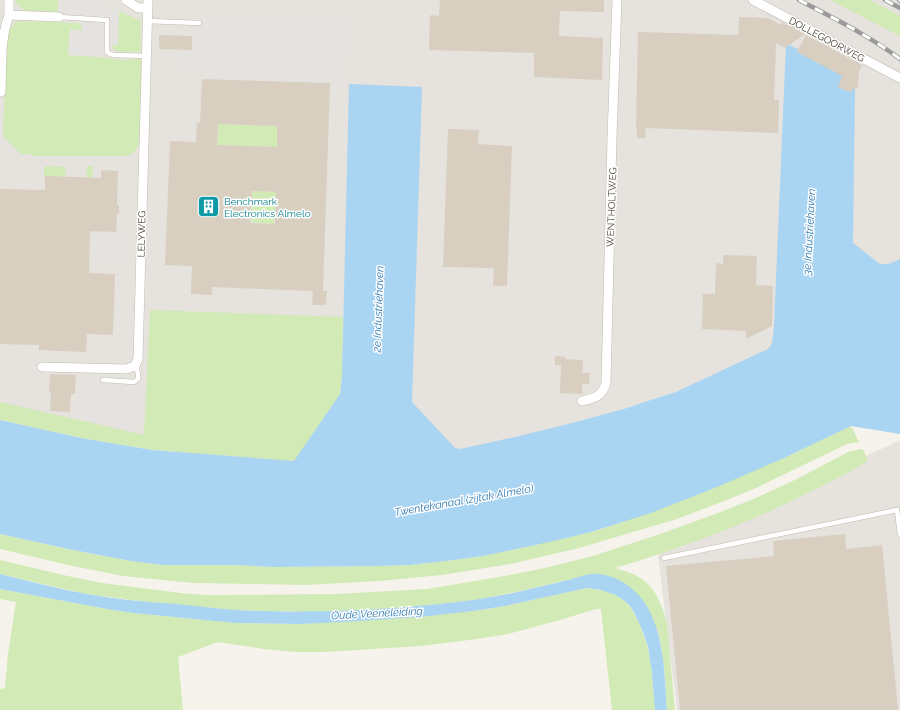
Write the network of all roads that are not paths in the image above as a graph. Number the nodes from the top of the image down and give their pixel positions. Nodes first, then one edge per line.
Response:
1 (10, 0) edge
2 (126, 0) edge
3 (617, 0) edge
4 (753, 0) edge
5 (148, 4) edge
6 (9, 15) junction
7 (59, 17) joint
8 (147, 21) junction
9 (199, 23) dead end
10 (146, 56) junction
11 (900, 78) edge
12 (1, 92) dead end
13 (135, 366) junction
14 (42, 367) dead end
15 (103, 380) dead end
16 (582, 402) dead end
17 (900, 534) edge
18 (664, 558) dead end

1 - 6 street
2 - 5 street, LELYWEG
3 - 16 street, WENTHOLTWEG
4 - 11 street, DOLLEGOORWEG
5 - 8 street, LELYWEG
6 - 7 street
6 - 12 street
7 - 10 lane
8 - 9 lane
8 - 10 street, LELYWEG
10 - 13 street, LELYWEG
13 - 14 street
13 - 15 lane
17 - 18 lane

